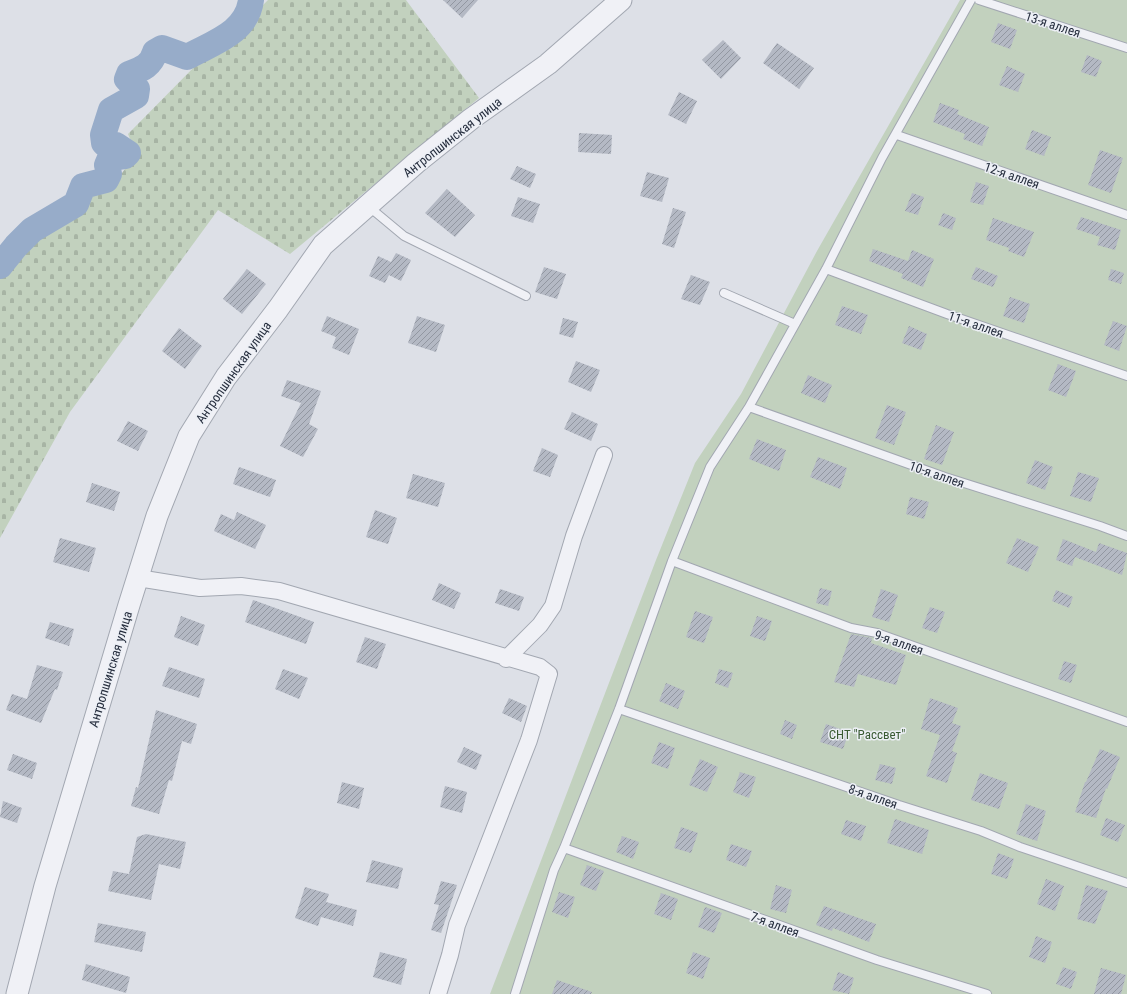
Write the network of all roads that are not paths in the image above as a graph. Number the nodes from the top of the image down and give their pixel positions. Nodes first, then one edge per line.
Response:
1 (621, 0) edge
2 (971, 0) edge
3 (978, 0) edge
4 (1127, 48) edge
5 (897, 135) junction
6 (368, 206) junction
7 (1127, 215) edge
8 (826, 269) junction
9 (724, 293) dead end
10 (526, 296) dead end
11 (795, 324) junction
12 (1127, 376) edge
13 (749, 407) junction
14 (604, 455) dead end
15 (1127, 536) edge
16 (672, 561) junction
17 (138, 578) junction
18 (506, 659) junction
19 (619, 710) junction
20 (1127, 722) edge
21 (564, 848) junction
22 (1127, 883) edge
23 (17, 994) edge
24 (438, 994) edge
25 (515, 994) edge
26 (987, 994) edge

1 - 6 street, Антропшинская улица
2 - 5 lane
3 - 4 lane, 13-я аллея
5 - 7 lane, 12-я аллея
5 - 8 lane
6 - 10 lane
6 - 17 street, Антропшинская улица
8 - 11 lane
8 - 12 lane, 11-я аллея
9 - 11 lane
11 - 13 lane
13 - 15 lane, 10-я аллея
13 - 16 lane
14 - 18 street
16 - 19 lane
16 - 20 lane, 9-я аллея
17 - 18 street
17 - 23 street, Антропшинская улица
18 - 24 street
19 - 21 lane
19 - 22 lane, 8-я аллея
21 - 25 lane
21 - 26 lane, 7-я аллея

